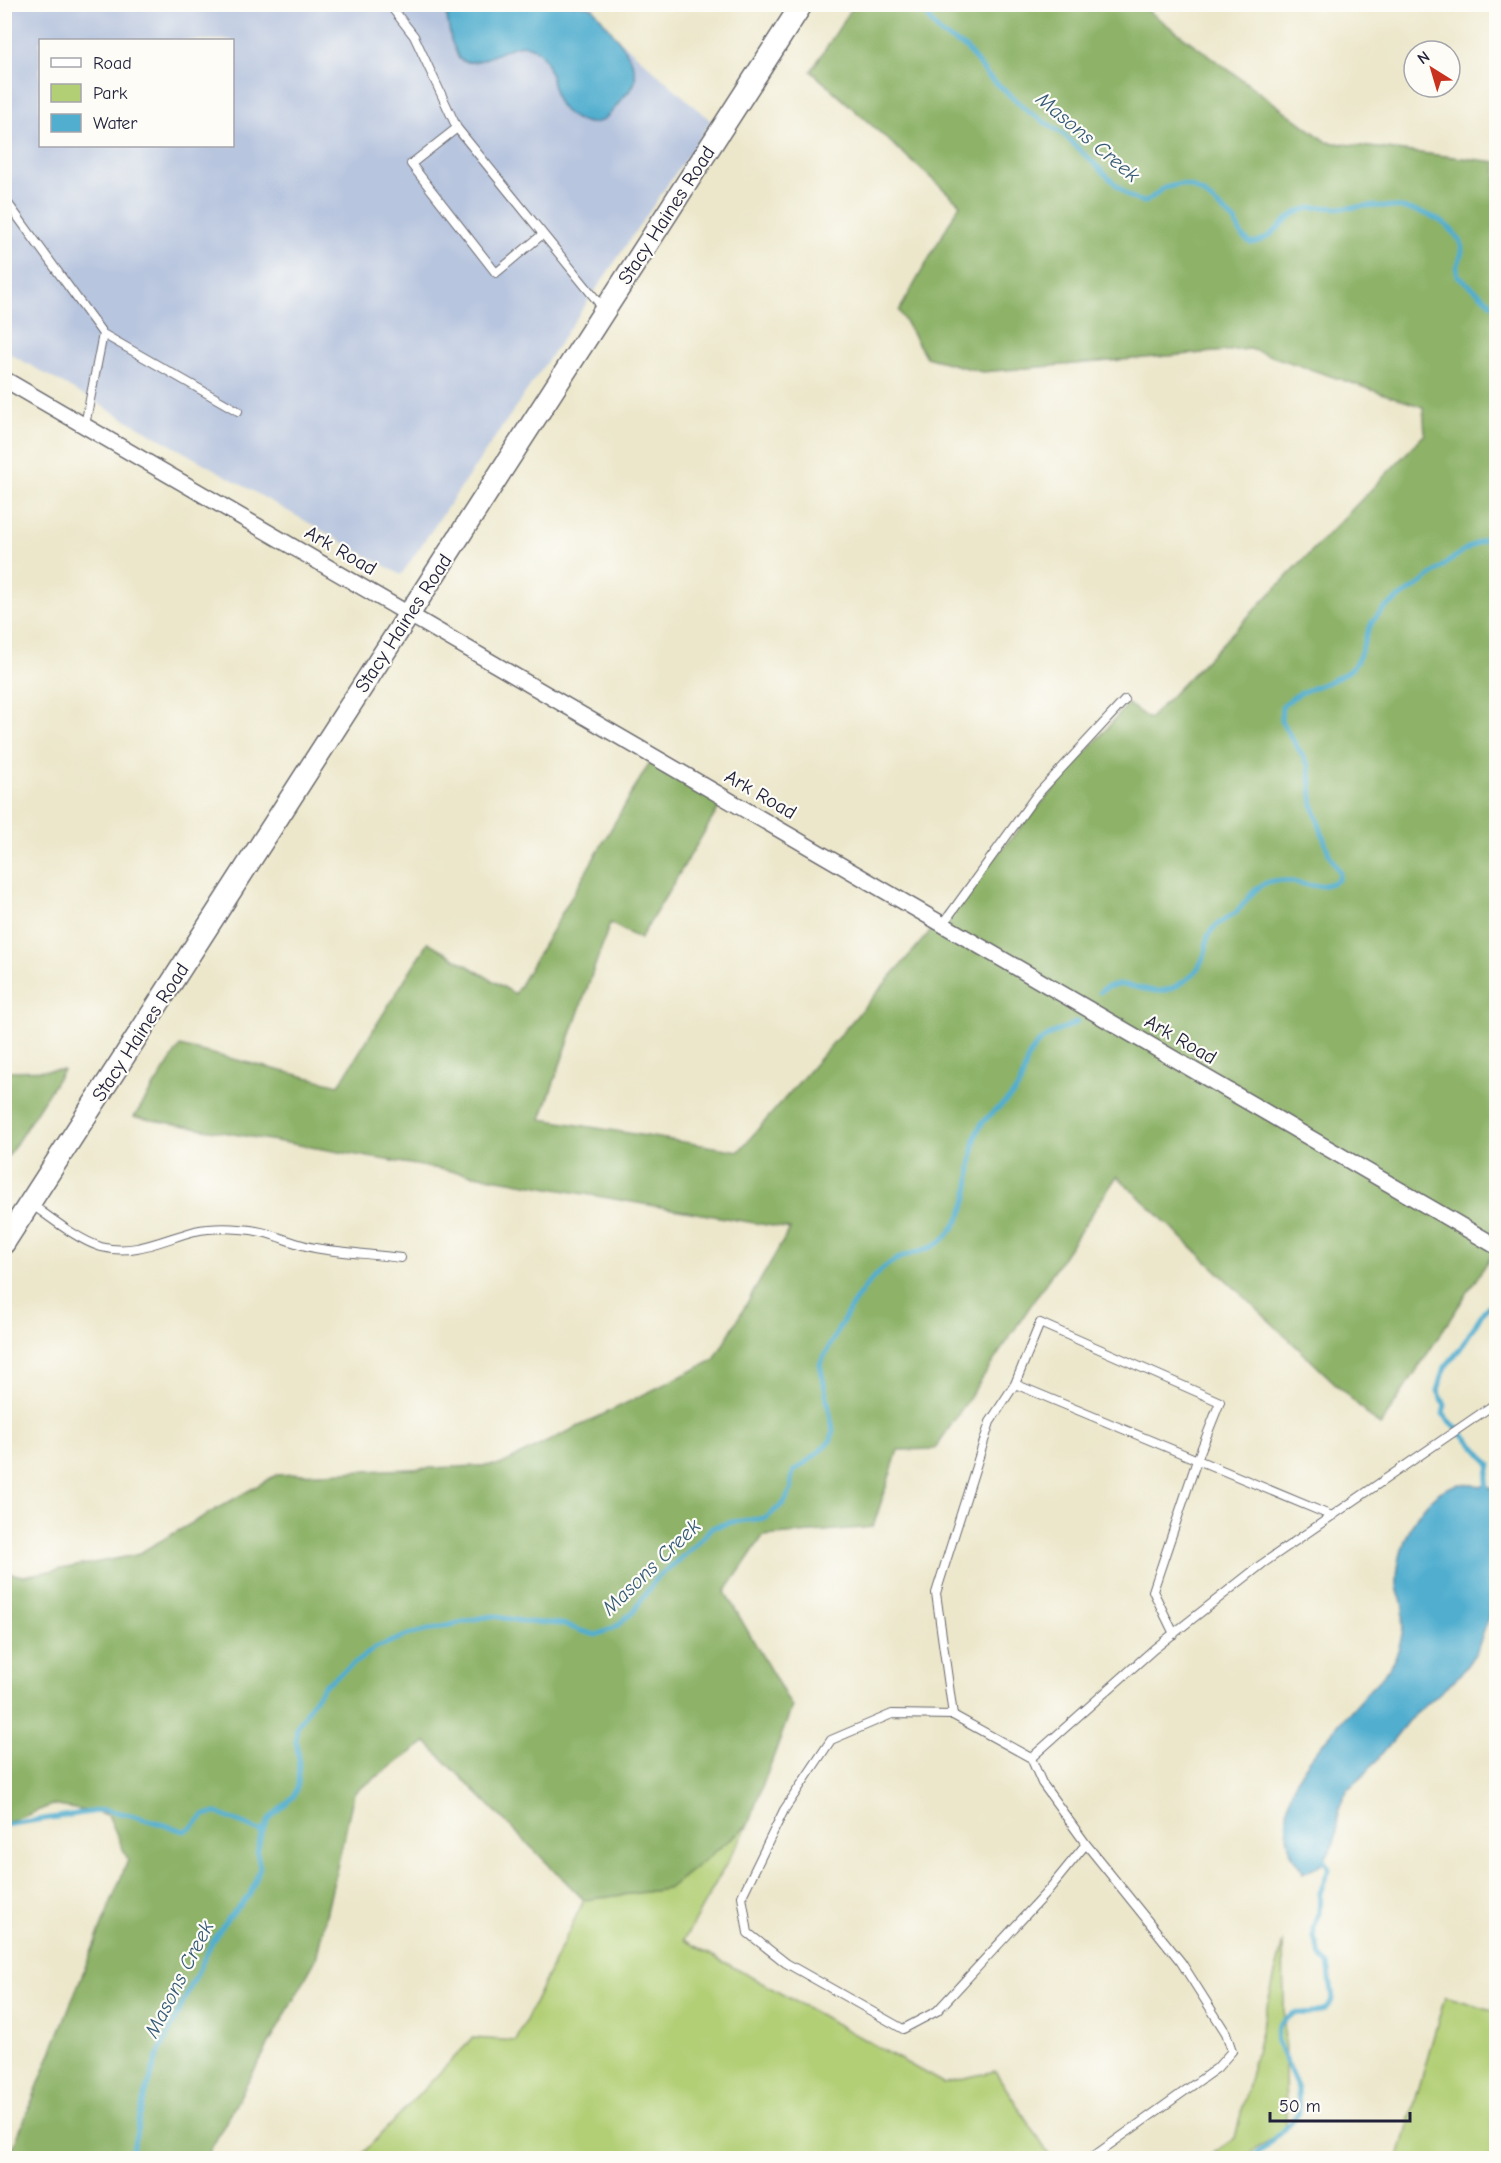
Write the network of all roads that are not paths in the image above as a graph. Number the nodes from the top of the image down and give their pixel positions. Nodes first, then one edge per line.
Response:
1 (389, 4) edge
2 (802, 4) edge
3 (457, 128) junction
4 (4, 198) edge
5 (543, 234) junction
6 (604, 310) junction
7 (103, 334) junction
8 (4, 379) edge
9 (238, 411) dead end
10 (84, 425) junction
11 (409, 614) junction
12 (1125, 700) dead end
13 (943, 924) junction
14 (30, 1203) junction
15 (4, 1243) edge
16 (1497, 1246) edge
17 (401, 1258) dead end
18 (1015, 1384) junction
19 (1497, 1403) edge
20 (1197, 1460) junction
21 (1332, 1516) junction
22 (1174, 1634) junction
23 (953, 1715) junction
24 (1031, 1758) junction
25 (1086, 1844) junction
26 (1091, 2158) edge

1 - 3 lane
2 - 6 street, Stacy Haines Road
3 - 5 lane
3 - 5 lane
4 - 7 lane
5 - 6 lane
6 - 11 street, Stacy Haines Road
7 - 9 lane
7 - 10 lane
8 - 10 street, Ark Road
10 - 11 street, Ark Road
11 - 13 street, Ark Road
11 - 14 street, Stacy Haines Road
12 - 13 lane
13 - 16 street, Ark Road
14 - 15 street, Stacy Haines Road
14 - 17 lane
18 - 20 lane
18 - 20 lane
18 - 23 lane
19 - 21 lane
20 - 21 lane
20 - 22 lane
21 - 22 lane
22 - 24 lane
23 - 24 lane
23 - 25 lane
24 - 25 lane
25 - 26 lane

